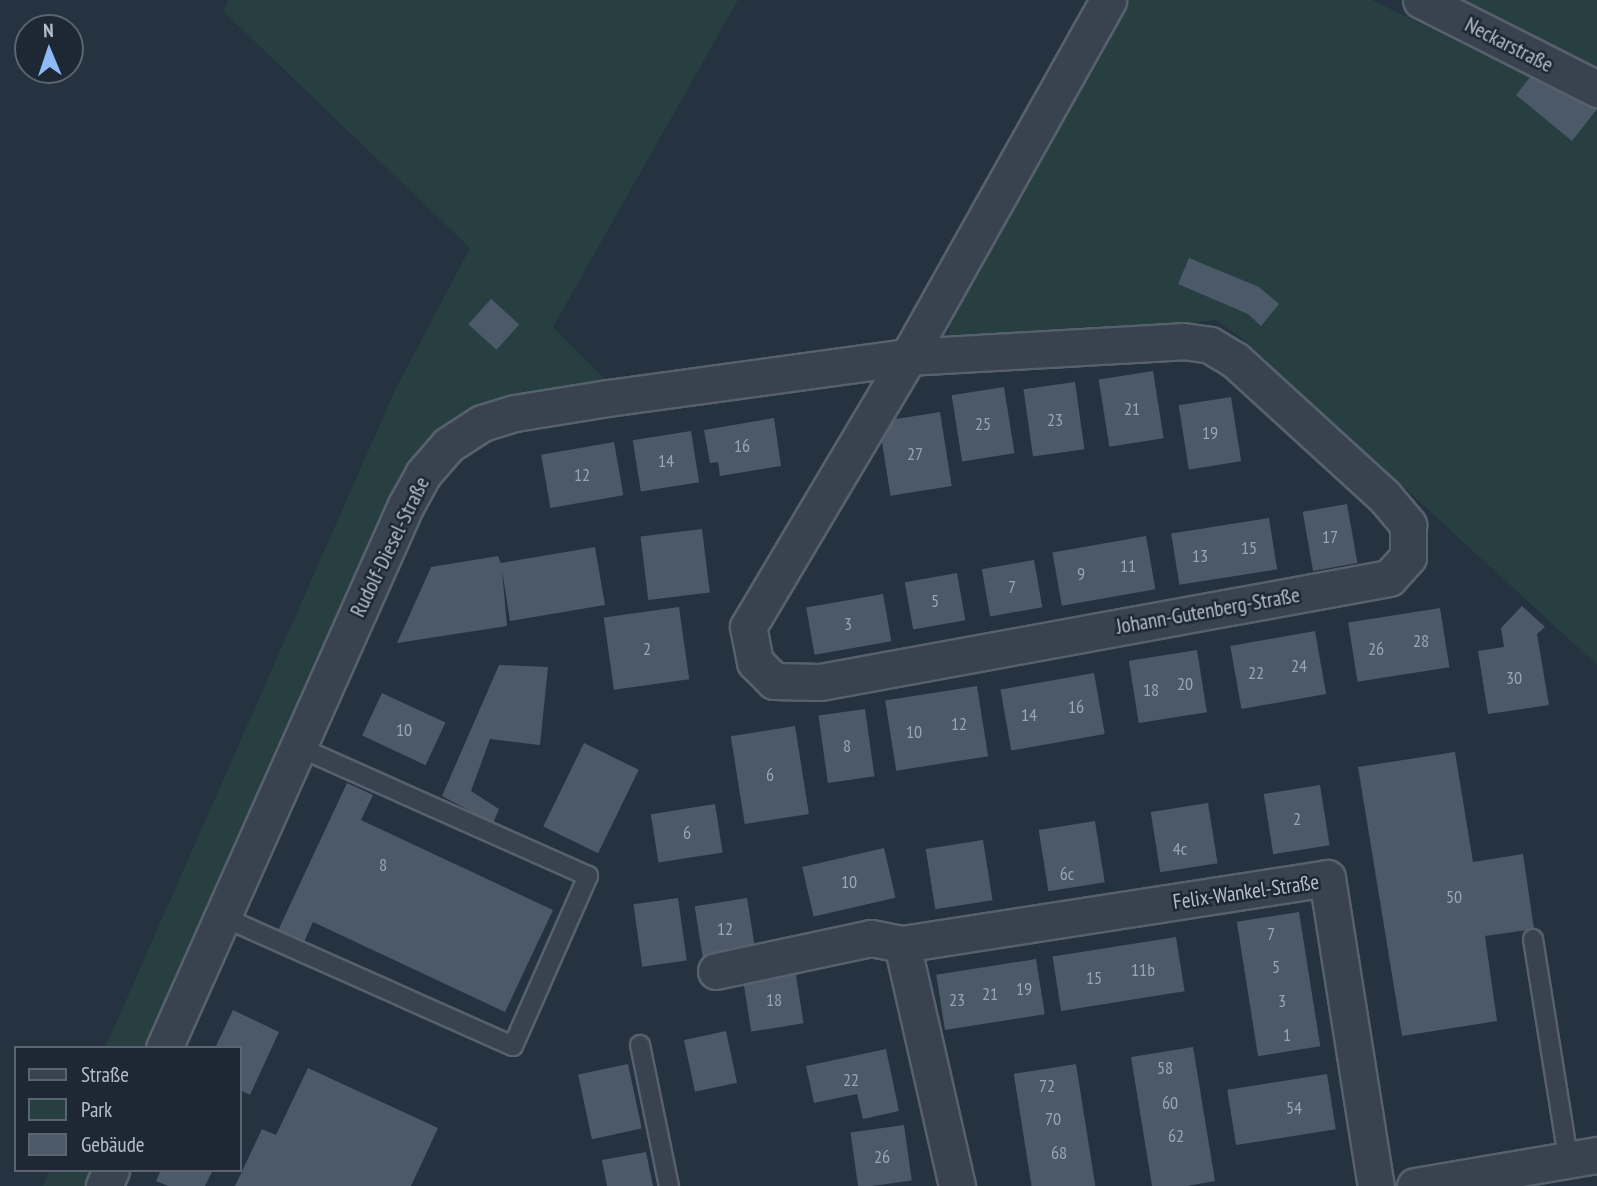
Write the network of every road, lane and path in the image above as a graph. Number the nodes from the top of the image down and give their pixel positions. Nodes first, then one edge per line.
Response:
1 (1108, 0) edge
2 (1421, 0) edge
3 (1597, 89) edge
4 (908, 357) junction
5 (298, 747) junction
6 (223, 916) junction
7 (1533, 939) dead end
8 (902, 944) junction
9 (716, 971) dead end
10 (640, 1045) dead end
11 (165, 1046) edge
12 (1582, 1157) edge
13 (669, 1186) edge
14 (957, 1186) edge
15 (1376, 1186) edge
16 (1415, 1186) edge

1 - 4 street, Johann-Gutenberg-Straße
2 - 3 street, Neckarstraße
4 - 4 street, Johann-Gutenberg-Straße
4 - 5 street, Rudolf-Diesel-Straße
5 - 6 street, Rudolf-Diesel-Straße
5 - 6 lane
6 - 11 street, Rudolf-Diesel-Straße
7 - 12 lane
8 - 9 street, Felix-Wankel-Straße
8 - 14 street
8 - 15 street, Felix-Wankel-Straße
10 - 13 lane
12 - 16 street

